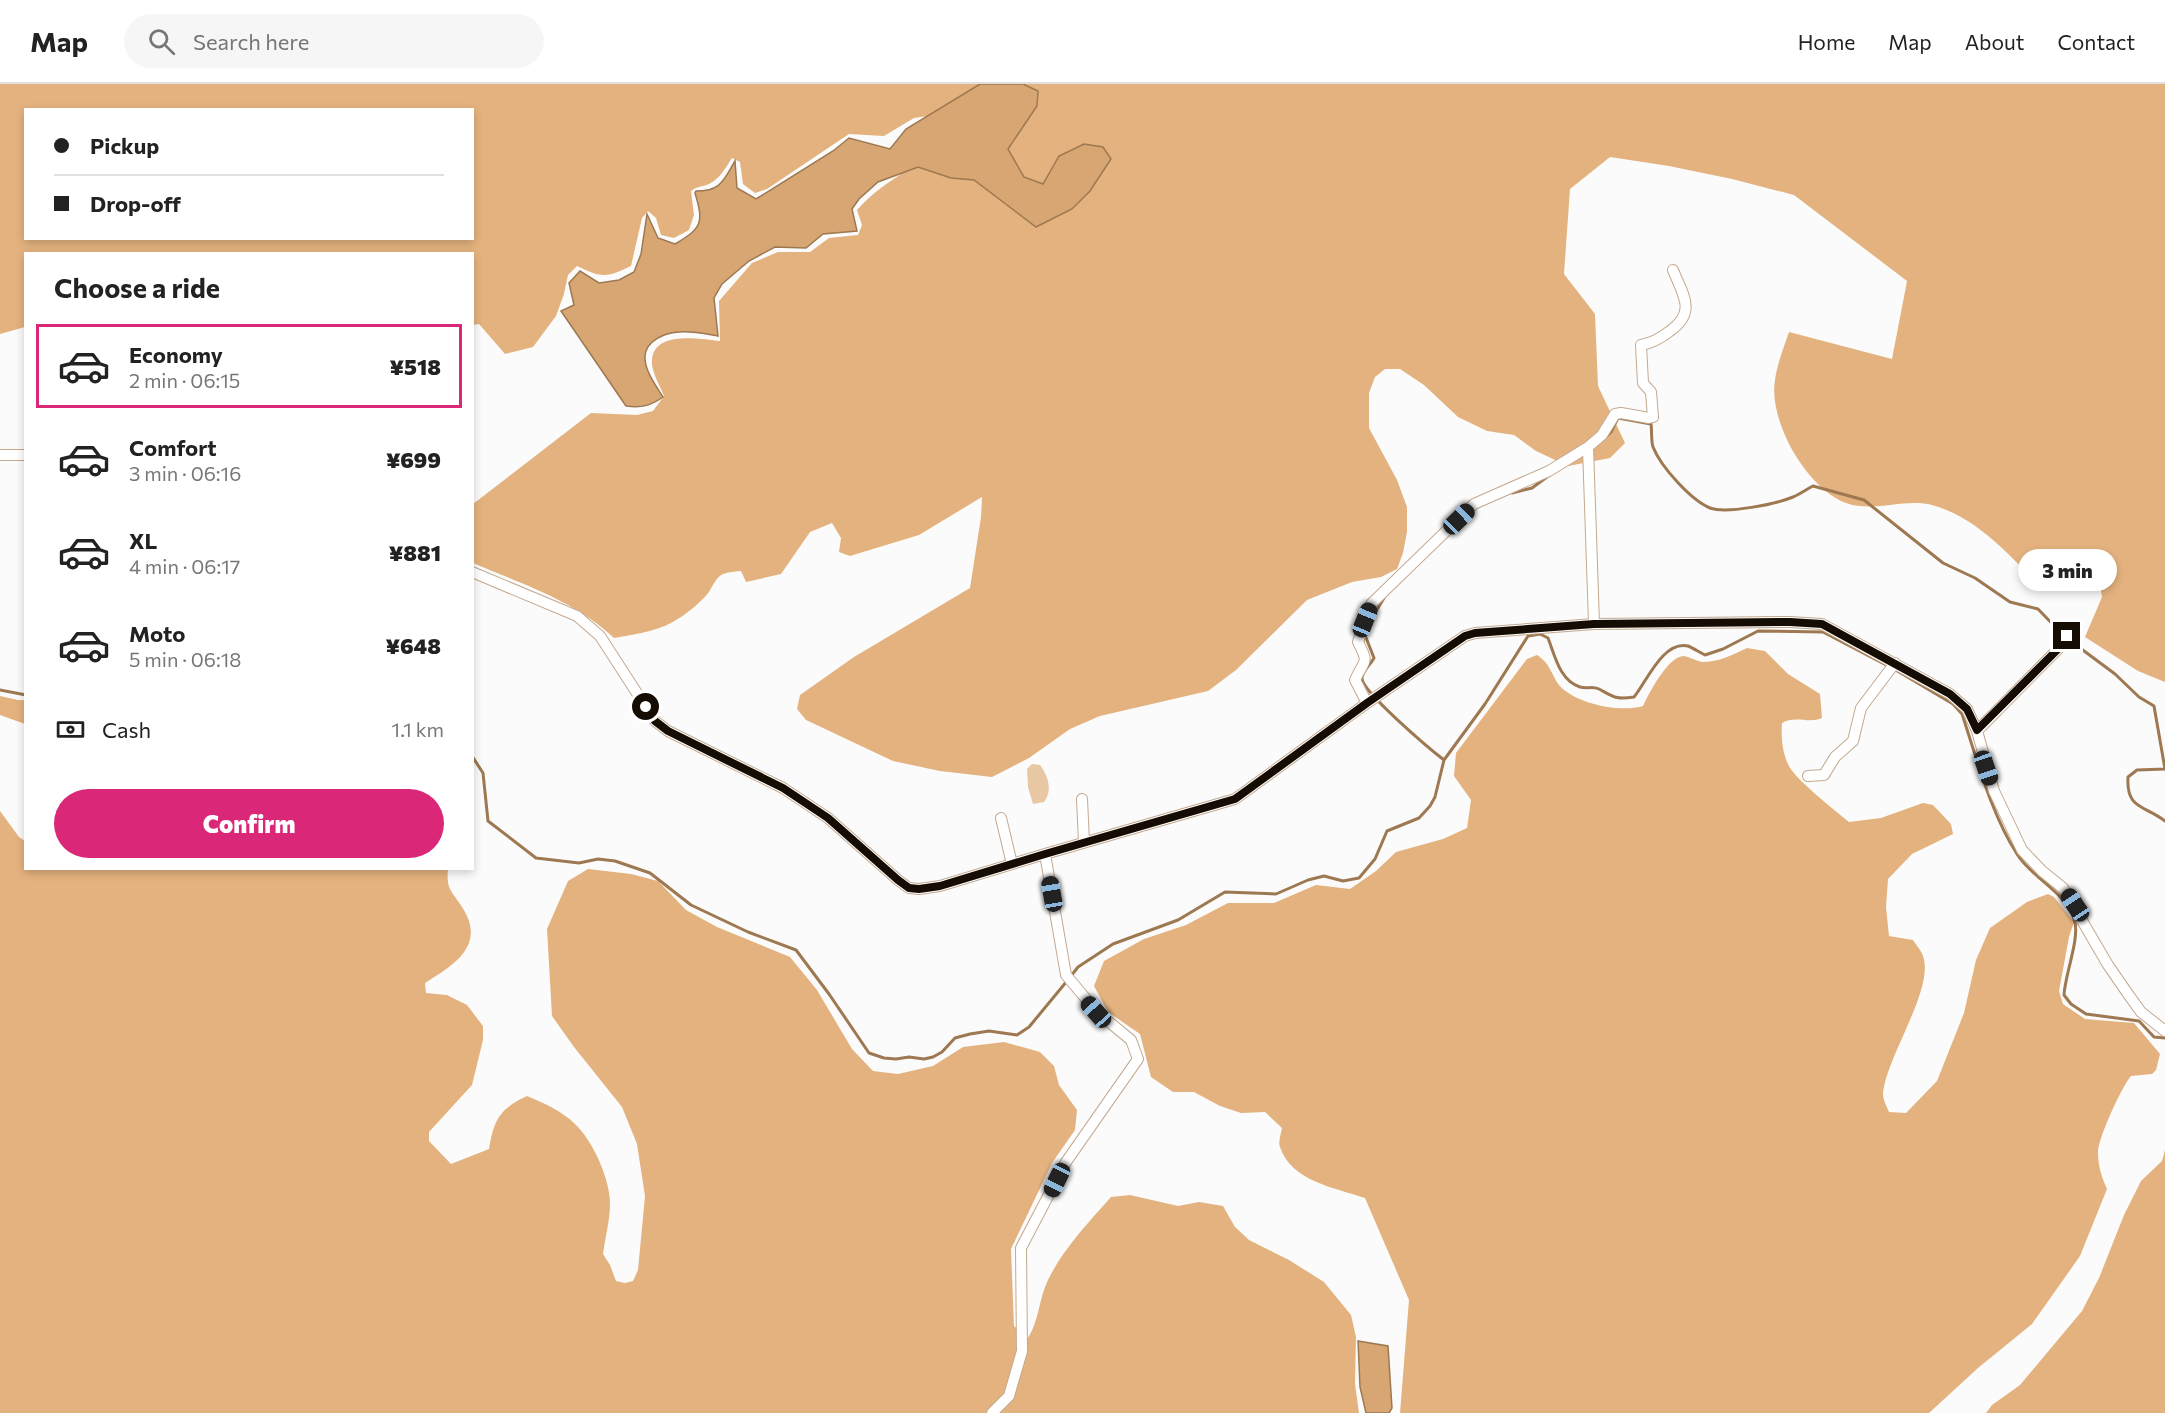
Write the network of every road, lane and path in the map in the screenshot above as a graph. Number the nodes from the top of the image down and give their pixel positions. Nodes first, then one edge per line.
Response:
1 (1673, 270) dead end
2 (1588, 447) junction
3 (0, 455) edge
4 (24, 455) edge
5 (474, 573) edge
6 (1594, 624) junction
7 (2069, 630) dead end
8 (1892, 666) junction
9 (1367, 703) junction
10 (1977, 730) junction
11 (1808, 776) dead end
12 (1082, 799) dead end
13 (1001, 818) dead end
14 (1084, 842) junction
15 (1045, 854) junction
16 (1012, 864) junction
17 (2165, 1031) edge
18 (992, 1413) edge

1 - 2 street
2 - 6 street
2 - 9 street
3 - 4 street
5 - 16 street
6 - 8 street
6 - 9 street
7 - 10 street
8 - 10 street
8 - 11 street
9 - 14 street
10 - 17 street
12 - 14 street
13 - 16 street
14 - 15 street
15 - 16 street
15 - 18 street

